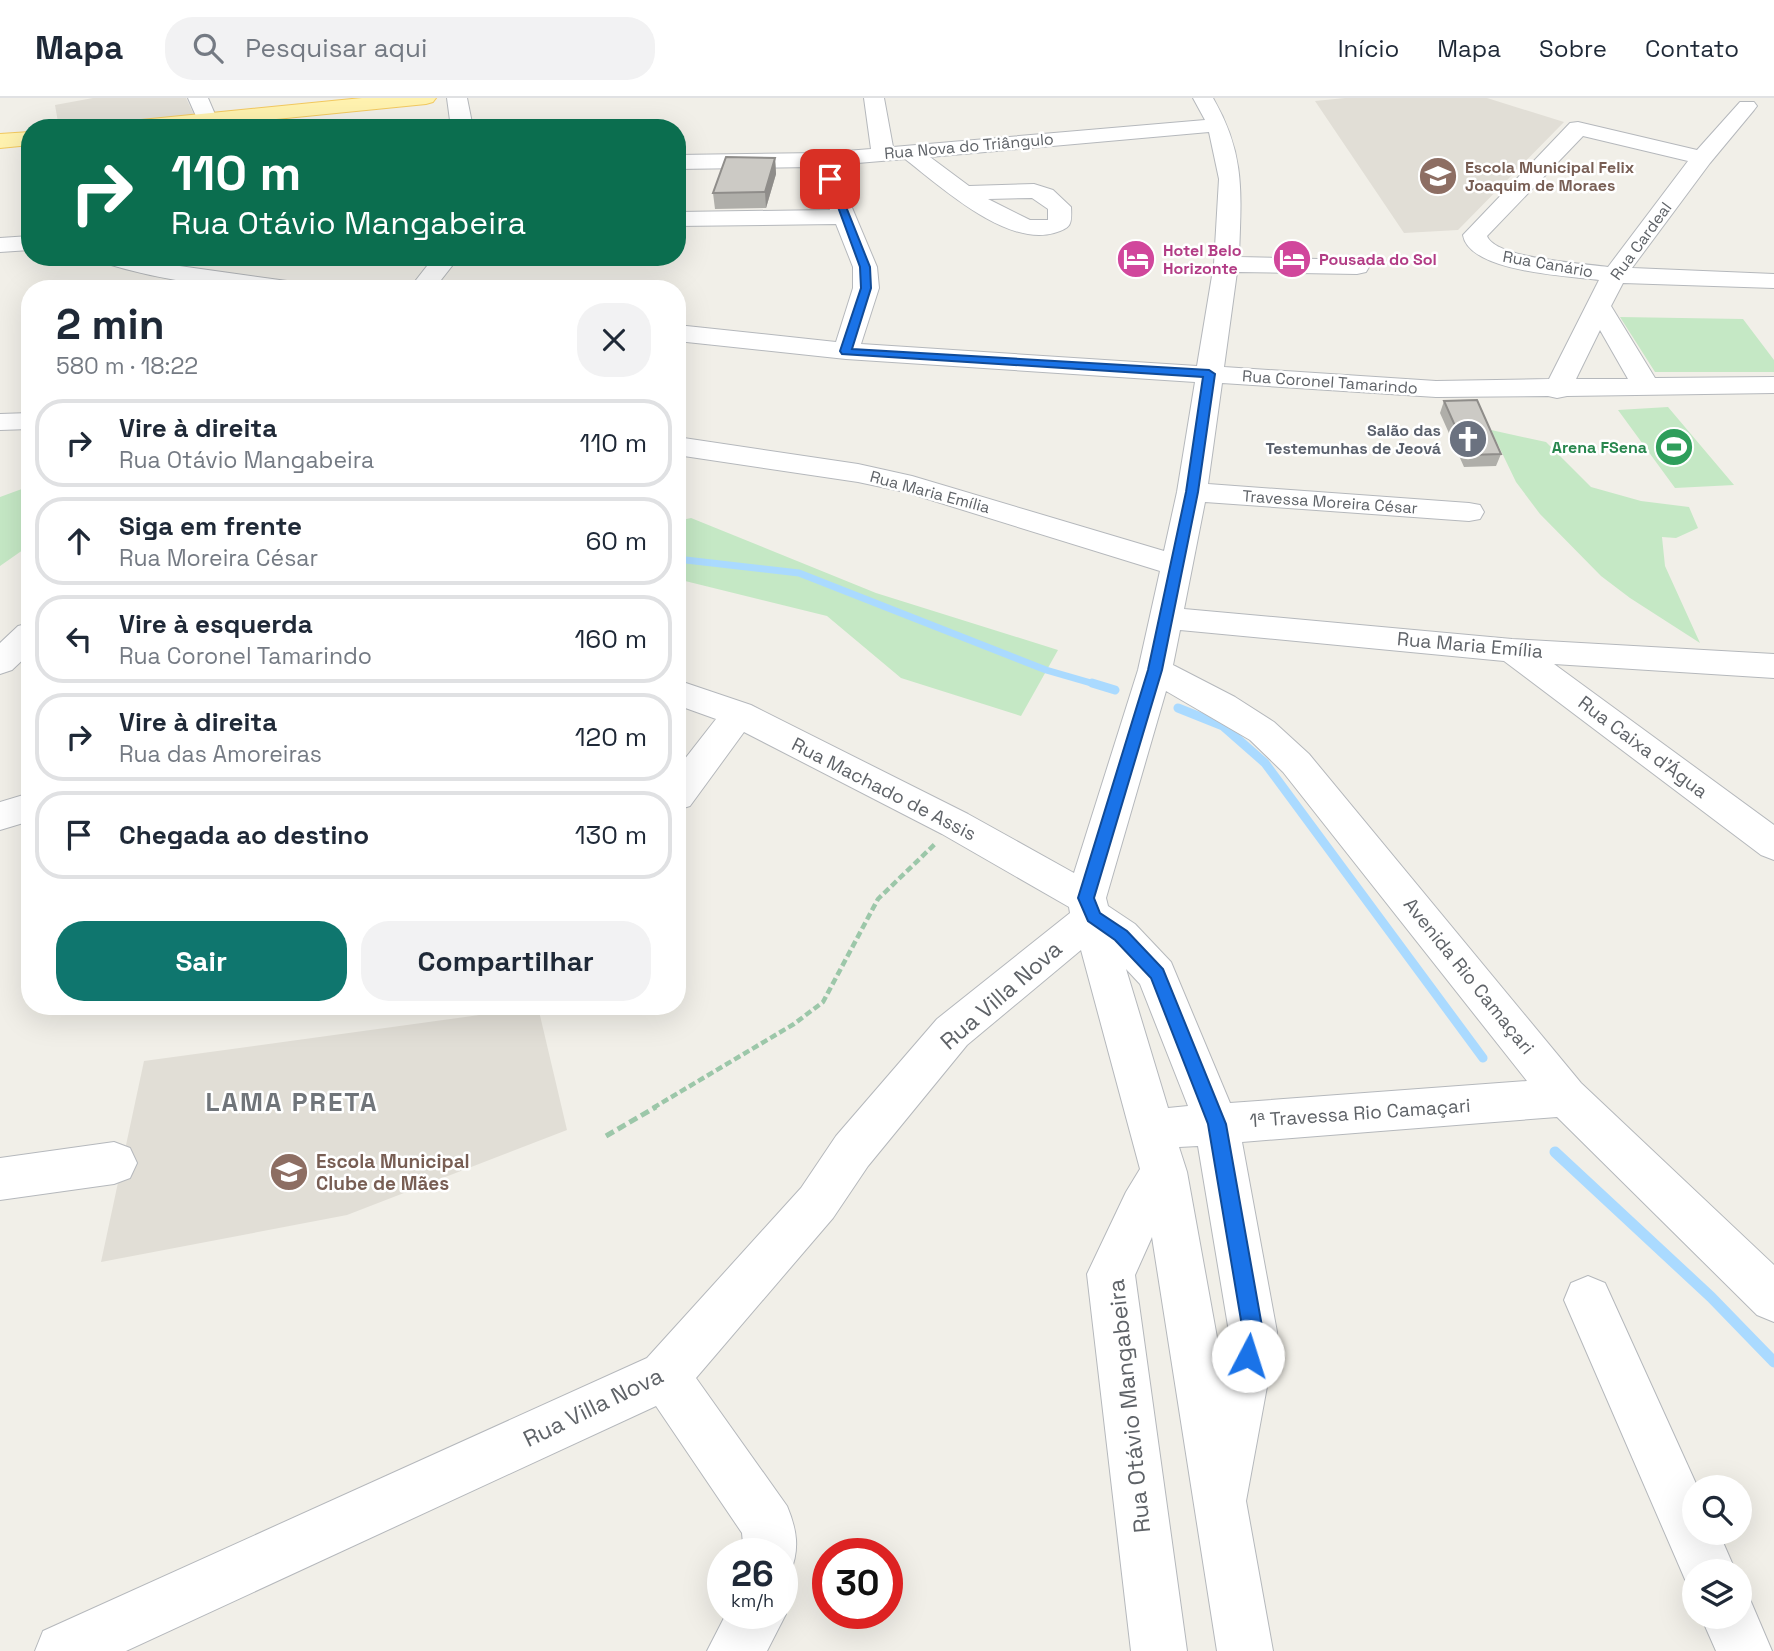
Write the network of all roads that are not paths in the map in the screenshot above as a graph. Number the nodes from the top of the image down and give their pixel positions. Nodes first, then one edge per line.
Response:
1 (198, 98) edge
2 (426, 98) edge
3 (457, 98) edge
4 (874, 98) edge
5 (1203, 98) edge
6 (1747, 106) dead end
7 (206, 119) edge
8 (266, 119) edge
9 (460, 119) edge
10 (1218, 125) junction
11 (21, 139) edge
12 (0, 141) edge
13 (910, 152) junction
14 (883, 154) junction
15 (1702, 158) junction
16 (821, 160) junction
17 (686, 162) edge
18 (966, 193) dead end
19 (846, 217) junction
20 (686, 219) edge
21 (21, 244) edge
22 (0, 245) edge
23 (1226, 264) junction
24 (138, 266) edge
25 (440, 266) edge
26 (1357, 267) dead end
27 (1614, 275) junction
28 (224, 280) edge
29 (428, 280) edge
30 (1774, 281) edge
31 (1599, 307) junction
32 (686, 334) edge
33 (846, 351) junction
34 (1209, 374) junction
35 (1774, 385) edge
36 (1647, 387) junction
37 (1557, 390) junction
38 (21, 421) edge
39 (0, 422) edge
40 (686, 447) edge
41 (1192, 492) junction
42 (1469, 512) dead end
43 (1176, 565) junction
44 (1166, 618) junction
45 (21, 643) edge
46 (1512, 650) junction
47 (0, 663) edge
48 (1774, 666) edge
49 (1148, 689) junction
50 (686, 695) edge
51 (739, 714) junction
52 (686, 784) edge
53 (21, 810) edge
54 (0, 816) edge
55 (1774, 845) edge
56 (1090, 907) junction
57 (1566, 1097) junction
58 (1217, 1124) junction
59 (1158, 1151) junction
60 (114, 1163) dead end
61 (0, 1179) edge
62 (1774, 1298) edge
63 (1588, 1300) dead end
64 (665, 1376) junction
65 (1220, 1500) junction
66 (769, 1538) edge
67 (1703, 1559) edge
68 (749, 1629) edge
69 (1734, 1629) edge
70 (63, 1651) edge
71 (735, 1651) edge
72 (1159, 1651) edge
73 (1245, 1651) edge
74 (1744, 1651) edge

1 - 7 street
2 - 8 main road
3 - 9 street
4 - 14 street
5 - 10 street
6 - 15 street, Rua Cardeal
10 - 13 street, Rua Nova do Triângulo
10 - 23 street
11 - 12 main road
13 - 14 street, Rua Nova do Triângulo
13 - 18 street
14 - 16 street, Rua Nova do Triângulo
15 - 27 street, Rua Cardeal
15 - 27 street, Rua Canário
16 - 17 street, Rua Nova do Triângulo
16 - 19 street
19 - 20 street
19 - 33 street
21 - 22 street
23 - 26 street
23 - 34 street
24 - 28 street
25 - 29 street
27 - 30 street
27 - 31 street, Rua Cardeal
31 - 36 street
31 - 37 street, Rua Cardeal
32 - 33 street, Rua Coronel Tamarindo
33 - 34 street, Rua Coronel Tamarindo
34 - 37 street, Rua Coronel Tamarindo
34 - 41 street
35 - 36 street, Rua Coronel Tamarindo
36 - 37 street, Rua Coronel Tamarindo
38 - 39 street
40 - 43 street, Rua Maria Emília
41 - 42 street, Travessa Moreira César
41 - 43 street
43 - 44 street
44 - 46 street, Rua Maria Emília
44 - 49 street
45 - 47 street
46 - 48 street, Rua Maria Emília
46 - 55 street, Rua Caixa d'Água
49 - 56 street
49 - 57 street, Avenida Rio Camaçari
50 - 51 street, Rua Machado de Assis
51 - 52 street
51 - 56 street, Rua Machado de Assis
53 - 54 street
56 - 58 street, Rua Machado de Assis
56 - 59 street
56 - 64 street, Rua Villa Nova
57 - 58 street, 1ª Travessa Rio Camaçari
57 - 62 street, Avenida Rio Camaçari
58 - 59 street, 1ª Travessa Rio Camaçari
58 - 65 street, Rua Machado de Assis
59 - 65 street
59 - 72 street, Rua Otávio Mangabeira
60 - 61 street
63 - 67 street
64 - 66 street
64 - 70 street, Rua Villa Nova
65 - 73 street
68 - 71 street
69 - 74 street

